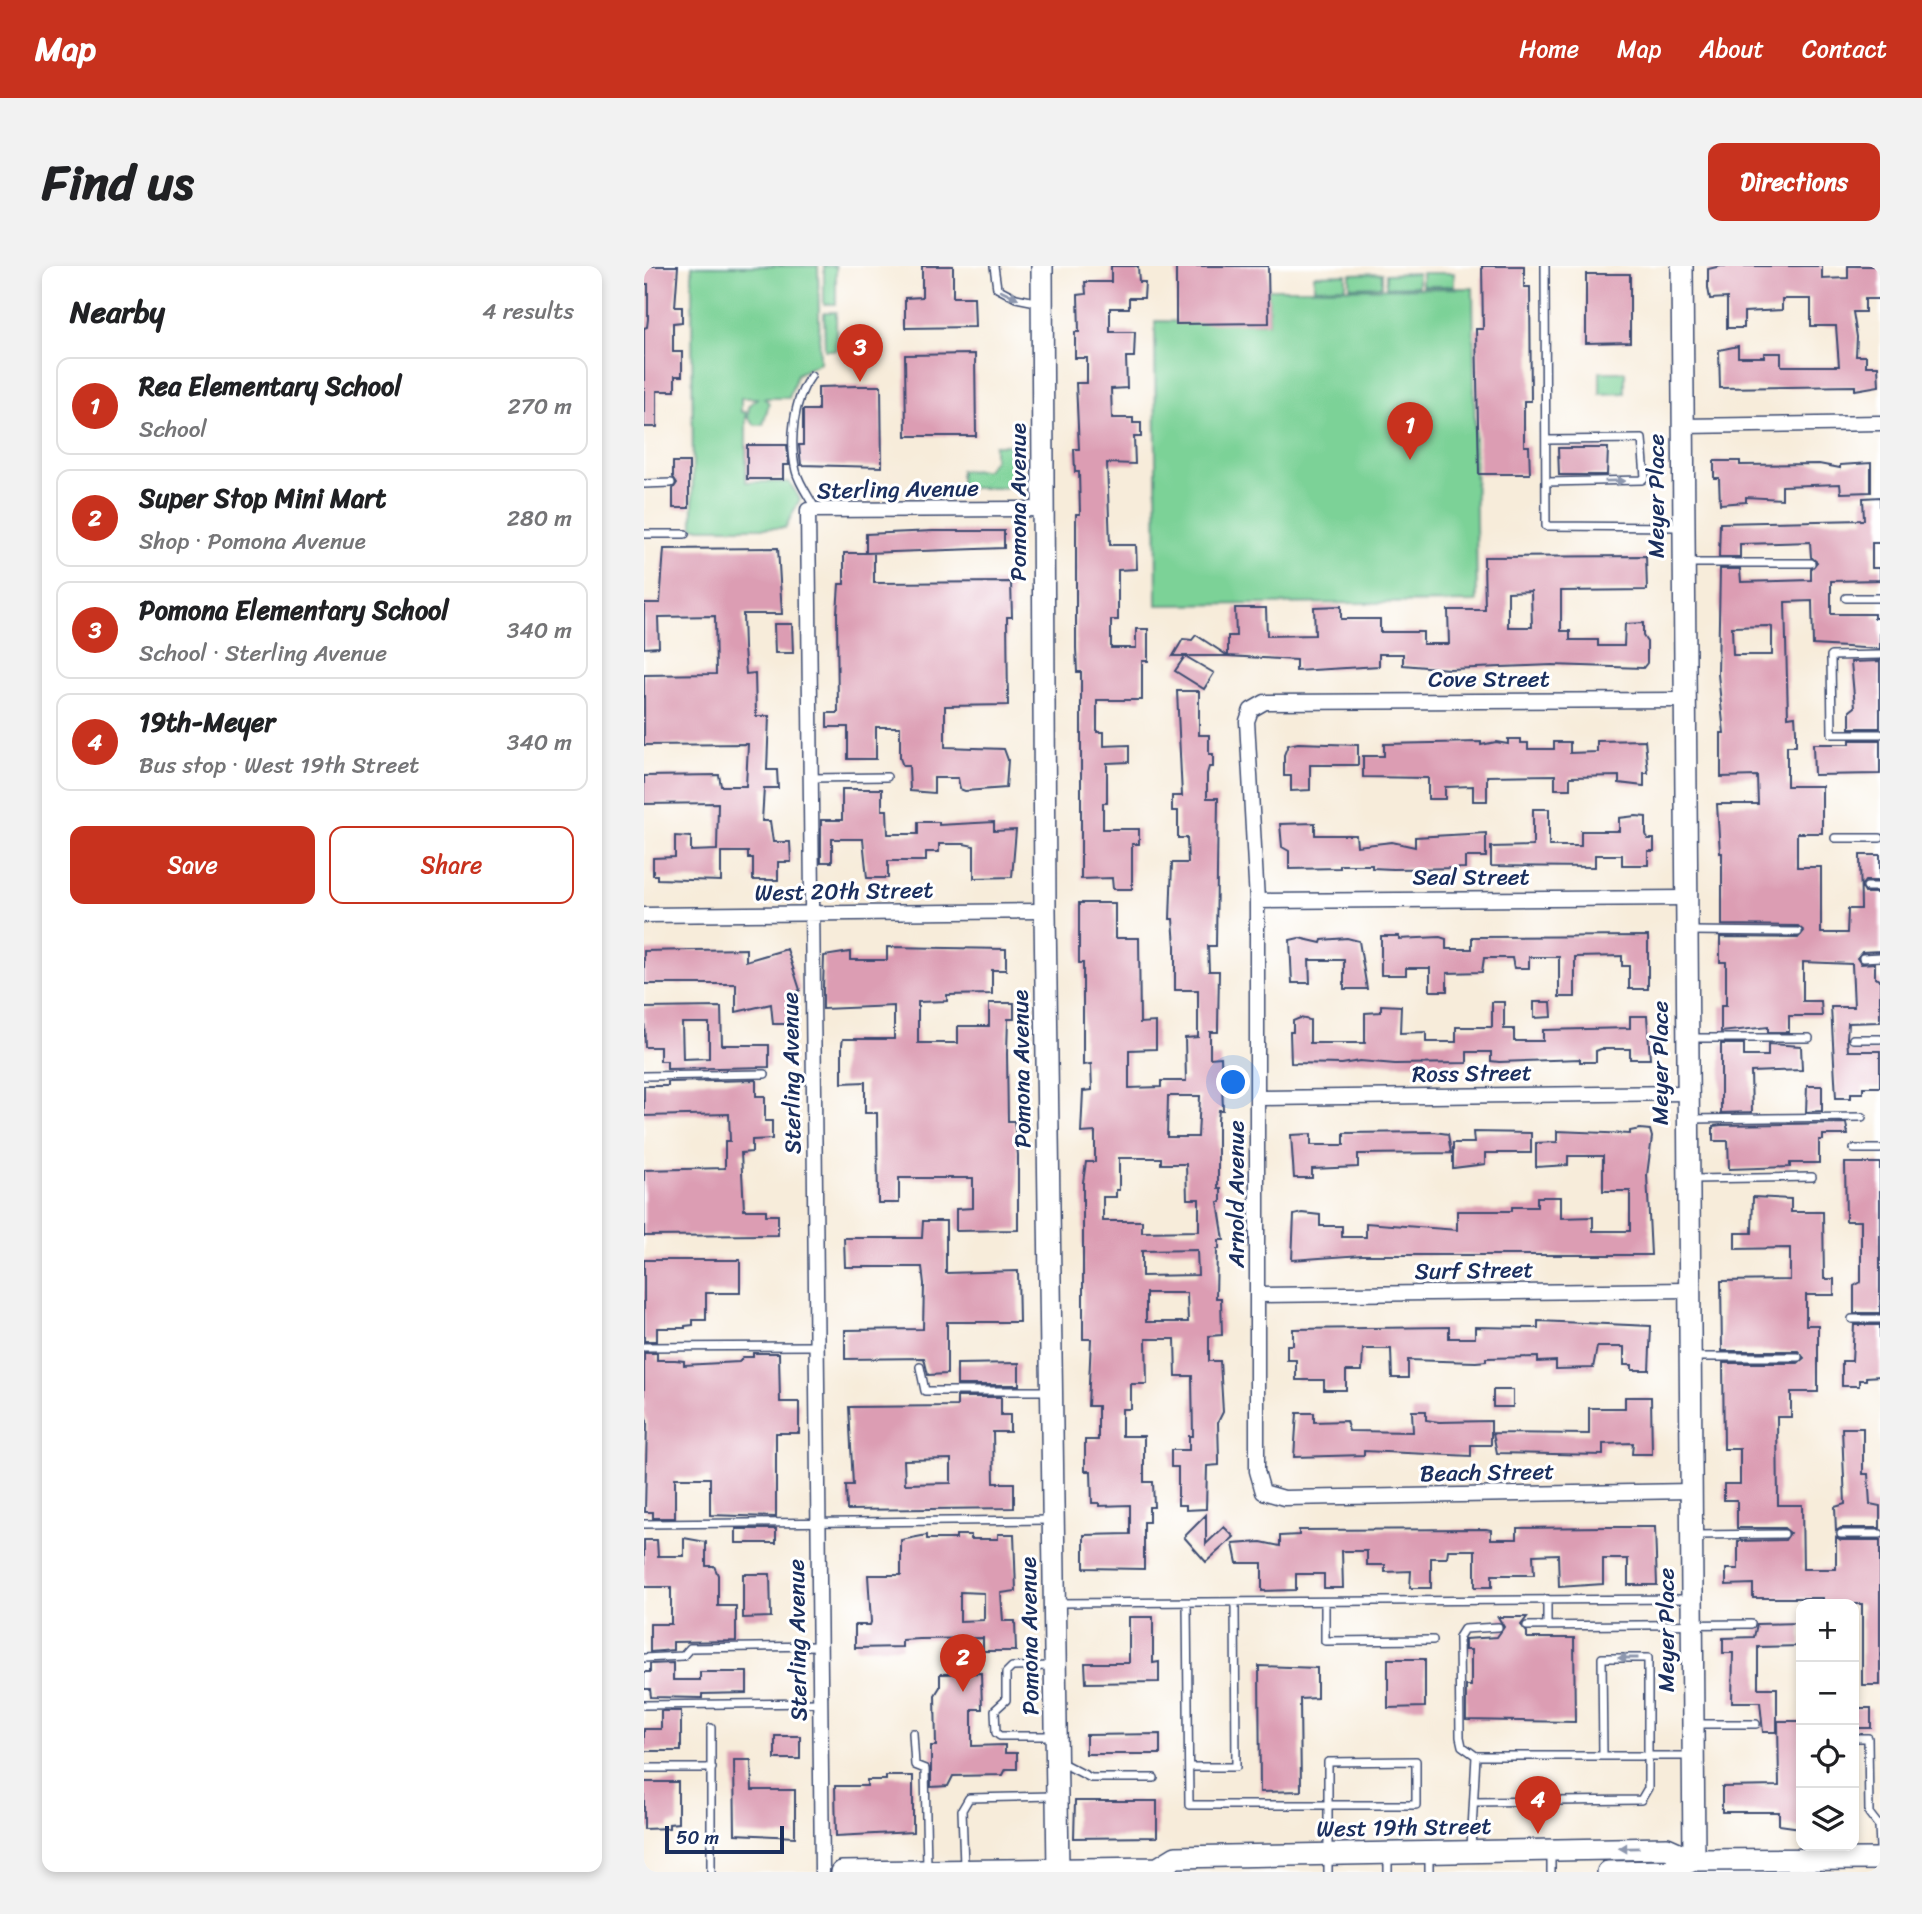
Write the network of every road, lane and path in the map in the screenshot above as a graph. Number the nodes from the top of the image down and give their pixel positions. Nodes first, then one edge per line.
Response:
1 (994, 266) edge
2 (1042, 266) edge
3 (1545, 266) edge
4 (1682, 266) edge
5 (1042, 304) junction
6 (811, 376) dead end
7 (1880, 424) edge
8 (1682, 426) junction
9 (1547, 440) junction
10 (1547, 482) junction
11 (671, 483) dead end
12 (644, 484) edge
13 (1045, 509) junction
14 (816, 510) junction
15 (1683, 527) junction
16 (644, 534) edge
17 (685, 534) dead end
18 (1683, 563) junction
19 (1811, 563) dead end
20 (1846, 598) dead end
21 (1880, 598) edge
22 (1880, 655) edge
23 (1684, 700) junction
24 (1295, 703) joint
25 (1880, 734) edge
26 (887, 777) dead end
27 (810, 778) junction
28 (1835, 838) dead end
29 (1880, 838) edge
30 (1867, 887) dead end
31 (1880, 887) edge
32 (1686, 898) junction
33 (1257, 901) junction
34 (1045, 911) junction
35 (812, 914) junction
36 (644, 915) edge
37 (1686, 931) junction
38 (1798, 932) dead end
39 (1880, 957) edge
40 (1863, 958) dead end
41 (1686, 1038) junction
42 (1809, 1038) dead end
43 (1853, 1039) dead end
44 (1880, 1039) edge
45 (765, 1074) dead end
46 (644, 1076) edge
47 (1686, 1093) junction
48 (1259, 1098) junction
49 (1862, 1117) dead end
50 (1686, 1119) junction
51 (1854, 1149) dead end
52 (1880, 1149) edge
53 (1812, 1177) dead end
54 (1687, 1179) junction
55 (1689, 1290) junction
56 (1258, 1295) junction
57 (1880, 1319) edge
58 (1852, 1320) dead end
59 (816, 1346) junction
60 (644, 1347) edge
61 (1690, 1357) junction
62 (1798, 1357) dead end
63 (920, 1367) dead end
64 (1052, 1391) junction
65 (1691, 1491) junction
66 (1284, 1499) joint
67 (1054, 1520) junction
68 (818, 1523) junction
69 (644, 1524) edge
70 (1784, 1534) dead end
71 (1841, 1534) dead end
72 (1880, 1534) edge
73 (1691, 1535) junction
74 (1547, 1599) junction
75 (1692, 1599) junction
76 (1235, 1602) junction
77 (1325, 1602) junction
78 (1187, 1603) junction
79 (1055, 1604) junction
80 (1692, 1624) junction
81 (1751, 1624) dead end
82 (1527, 1626) dead end
83 (1547, 1626) junction
84 (1498, 1627) dead end
85 (1433, 1640) dead end
86 (820, 1647) junction
87 (644, 1658) edge
88 (1056, 1667) junction
89 (820, 1703) junction
90 (644, 1705) edge
91 (1693, 1724) junction
92 (1756, 1724) dead end
93 (711, 1728) dead end
94 (913, 1733) dead end
95 (1056, 1736) junction
96 (1859, 1738) edge
97 (1476, 1756) junction
98 (1604, 1756) junction
99 (1647, 1756) junction
100 (1693, 1756) junction
101 (1056, 1760) junction
102 (1189, 1767) junction
103 (644, 1768) edge
104 (712, 1768) junction
105 (1154, 1778) dead end
106 (1057, 1796) junction
107 (1475, 1802) junction
108 (1328, 1805) junction
109 (1880, 1848) edge
110 (1550, 1850) junction
111 (1471, 1852) junction
112 (1825, 1853) edge
113 (1880, 1859) edge
114 (1694, 1860) junction
115 (1429, 1862) edge
116 (1328, 1863) edge
117 (1388, 1863) edge
118 (1723, 1866) edge
119 (1796, 1866) edge
120 (1160, 1870) edge
121 (927, 1871) edge
122 (964, 1871) edge
123 (1058, 1871) edge
124 (711, 1872) edge
125 (822, 1872) edge
126 (842, 1872) edge
127 (1551, 1872) edge
128 (1608, 1872) edge

1 -> 5 lane
2 - 5 street, Pomona Avenue
3 - 9 lane
4 - 8 street, Meyer Place
5 - 13 street, Pomona Avenue
6 - 14 lane
7 - 8 street
8 - 15 street, Meyer Place
9 - 10 lane
10 -> 9 lane
10 - 15 lane
11 - 12 lane
13 - 14 street, Sterling Avenue
13 - 34 street, Pomona Avenue
14 - 27 street, Sterling Avenue
15 - 18 street, Meyer Place
16 - 17 lane
18 - 19 lane
18 - 23 street, Meyer Place
20 - 21 lane
22 - 25 lane
23 - 24 street, Cove Street
23 - 32 street, Meyer Place
24 - 33 street, Arnold Avenue
26 - 27 lane
27 - 35 street, Sterling Avenue
28 - 29 lane
30 - 31 lane
32 - 33 street, Seal Street
32 - 37 street, Meyer Place
33 - 48 street, Arnold Avenue
34 - 35 street, West 20th Street
34 - 64 street, Pomona Avenue
35 - 36 street, West 20th Street
35 - 59 street, Sterling Avenue
37 - 38 lane
37 - 41 street, Meyer Place
39 - 40 lane
41 - 42 lane
41 - 47 street, Meyer Place
43 - 44 lane
45 - 46 lane
47 - 48 street, Ross Street
47 - 50 street, Meyer Place
48 - 56 street, Arnold Avenue
49 - 50 lane
50 - 54 street, Meyer Place
51 - 52 lane
53 - 54 lane
54 - 55 street, Meyer Place
55 - 56 street, Surf Street
55 - 61 street, Meyer Place
56 - 66 street, Arnold Avenue
57 - 58 lane
59 - 60 lane
59 - 68 street, Sterling Avenue
61 - 62 lane
61 - 65 street, Meyer Place
63 - 64 lane
64 - 67 street, Pomona Avenue
65 - 66 street, Beach Street
65 - 73 street, Meyer Place
67 - 68 lane
67 - 79 street, Pomona Avenue
68 - 69 lane
68 - 86 street, Sterling Avenue
70 - 73 lane
71 - 72 lane
73 - 75 street, Meyer Place
74 - 75 lane
74 - 77 lane
74 - 83 lane
75 - 80 street, Meyer Place
76 - 77 lane
76 - 78 lane
76 - 102 lane
77 - 85 lane
78 - 79 lane
78 - 102 lane
79 - 88 street, Pomona Avenue
80 - 81 lane
80 - 83 lane
80 - 91 street, Meyer Place
82 - 83 lane
84 - 97 lane
86 - 87 lane
86 - 89 street, Sterling Avenue
88 - 95 street, Pomona Avenue
88 - 95 lane
89 - 90 lane
89 - 125 street, Sterling Avenue
91 - 92 lane
91 - 100 street, Meyer Place
93 - 104 lane
94 - 121 lane
95 - 101 street, Pomona Avenue
96 - 109 lane
97 - 98 lane
97 - 107 lane
98 - 99 lane
99 -> 98 lane
99 - 100 lane
99 - 107 lane
100 - 114 street, Meyer Place
101 - 105 lane
101 - 106 street, Pomona Avenue
102 - 108 lane
103 - 104 lane
104 - 124 lane
106 - 122 lane
106 - 123 street, Pomona Avenue
107 - 111 lane
108 - 108 lane
108 - 116 lane
110 - 111 street, West 19th Street
114 -> 110 street, West 19th Street
110 - 127 lane
111 - 115 street, West 19th Street
112 - 113 street, West 19th Street
112 - 119 street, West 19th Street
114 - 118 street, West 19th Street
114 - 128 street, West 19th Street
115 - 117 street, West 19th Street
116 - 117 street, West 19th Street
116 - 120 street, West 19th Street
118 - 119 street, West 19th Street
120 - 123 street, West 19th Street
121 - 122 street, West 19th Street
121 - 126 street, West 19th Street
122 - 123 street, West 19th Street

